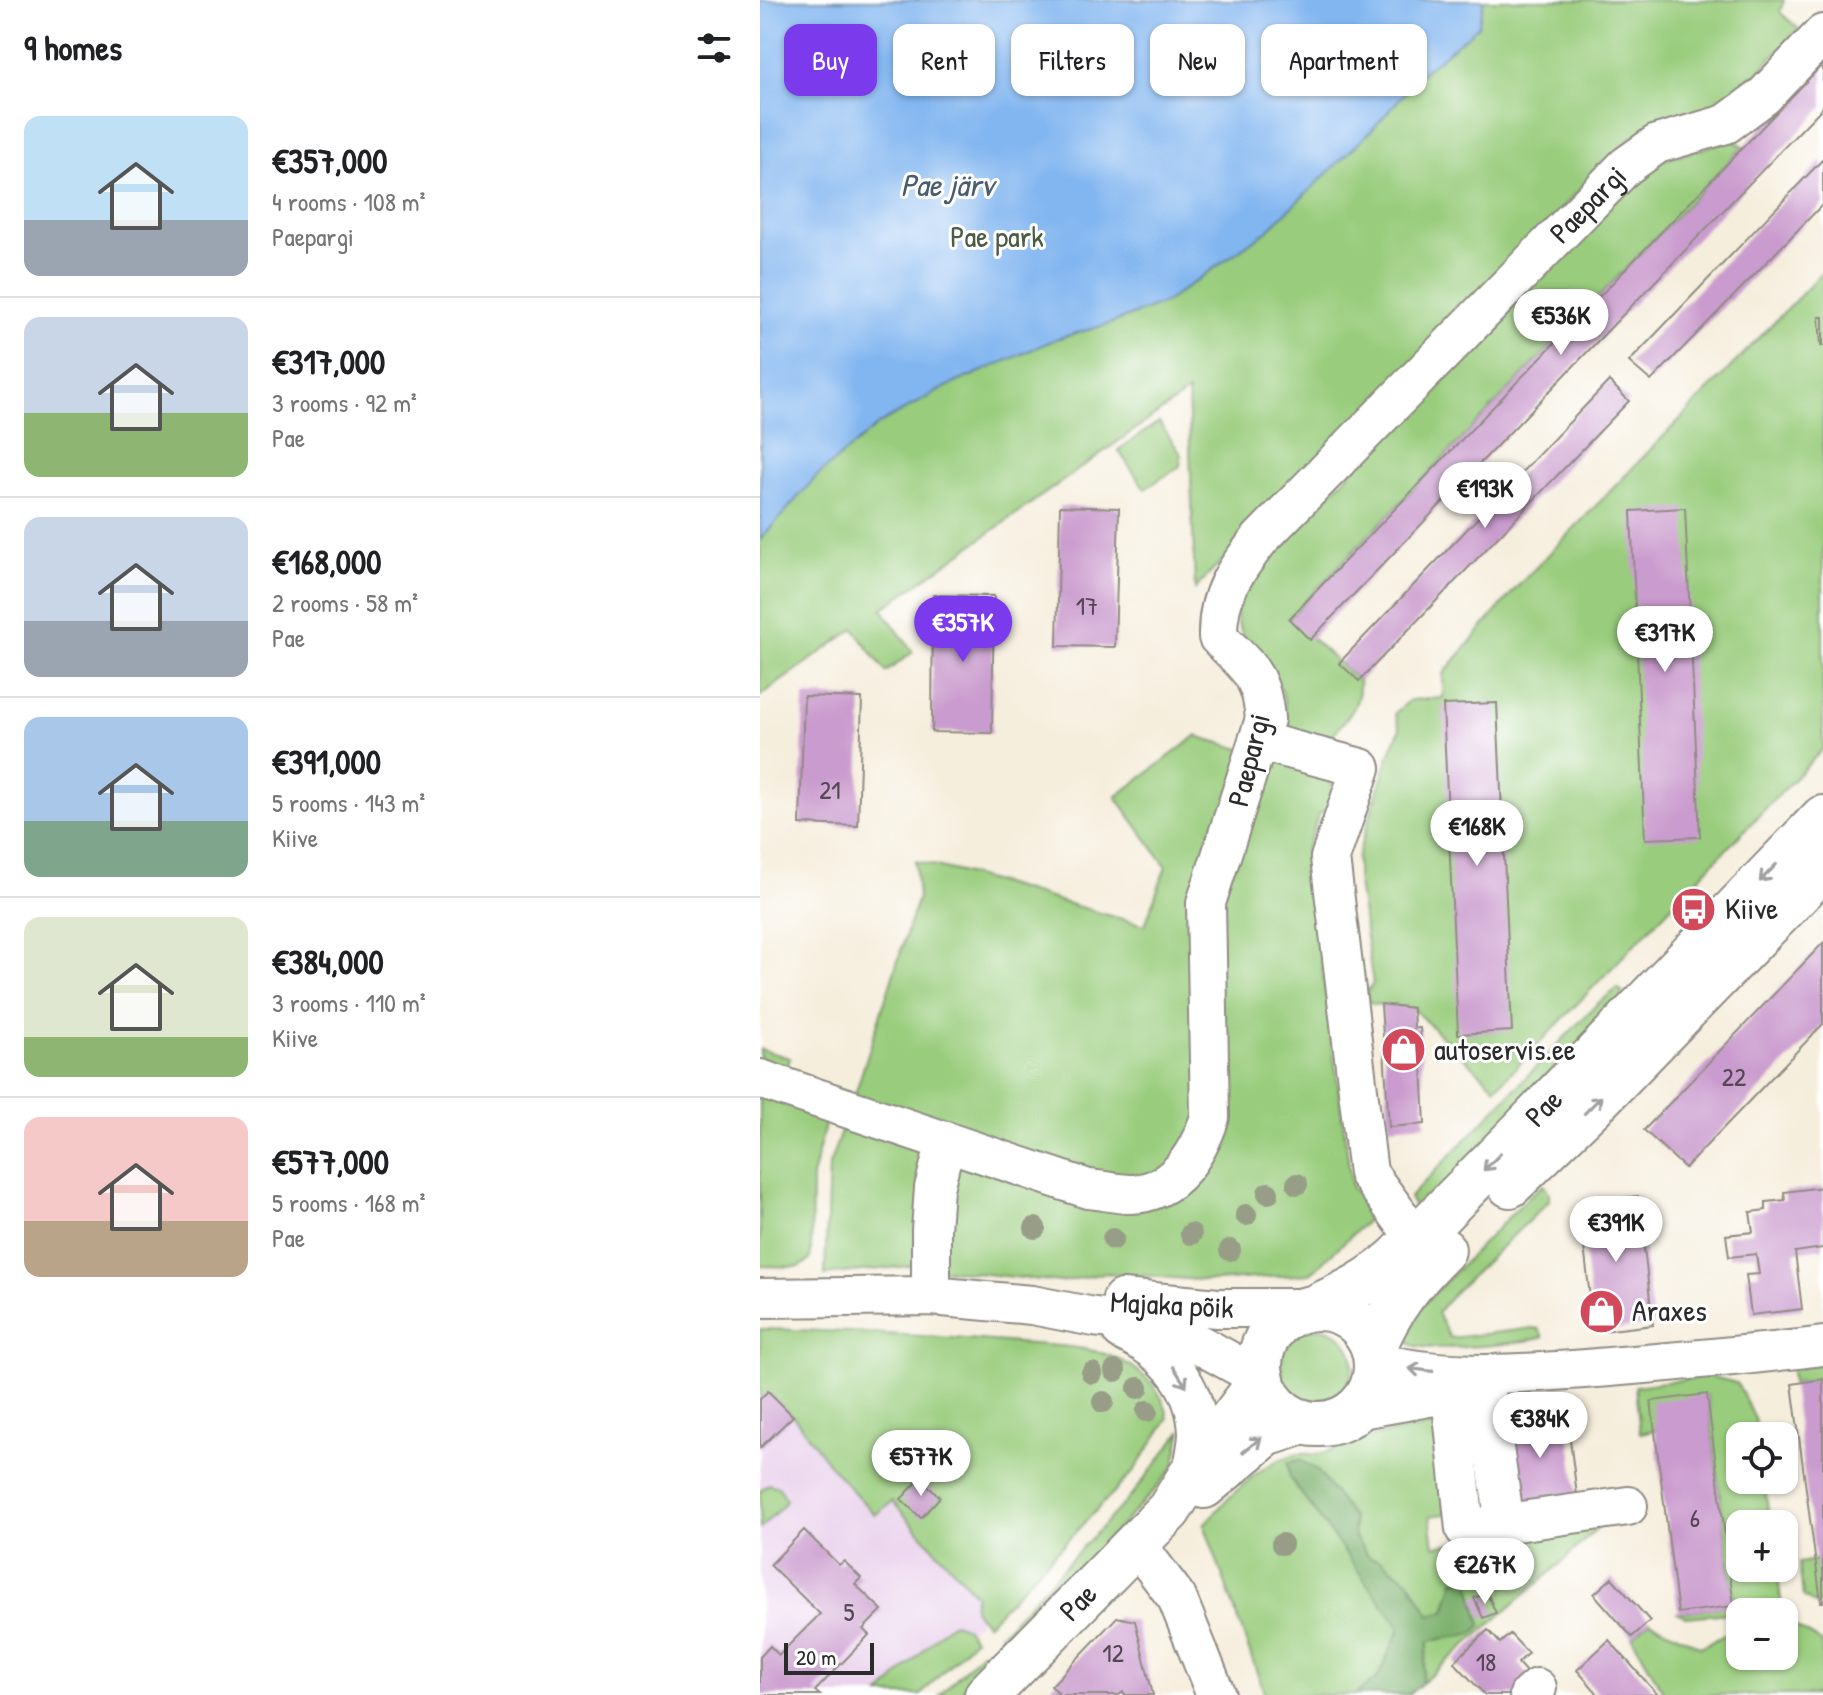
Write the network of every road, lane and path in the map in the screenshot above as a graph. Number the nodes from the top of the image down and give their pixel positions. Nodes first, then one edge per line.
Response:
1 (1823, 34) edge
2 (1259, 741) junction
3 (1823, 818) edge
4 (1823, 868) edge
5 (760, 1079) edge
6 (946, 1141) junction
7 (1428, 1246) junction
8 (931, 1296) junction
9 (760, 1298) edge
10 (1032, 1305) junction
11 (1313, 1308) junction
12 (1094, 1317) junction
13 (1823, 1346) edge
14 (1375, 1355) junction
15 (1522, 1374) junction
16 (1262, 1379) junction
17 (1468, 1390) junction
18 (1355, 1410) junction
19 (1303, 1422) junction
20 (1193, 1471) junction
21 (1628, 1506) dead end
22 (1169, 1510) junction
23 (1137, 1545) junction
24 (987, 1695) edge
25 (1216, 1695) edge

1 - 2 street, Paepargi
2 - 6 street, Paepargi
2 - 7 street
3 -> 7 main road, Pae
7 -> 4 main road, Pae
5 - 6 street, Paepargi
6 - 8 street
7 - 11 main road, Pae
7 - 14 main road, Pae
8 - 9 street, Majaka põik
8 - 10 street, Majaka põik
10 - 11 street, Majaka põik
10 - 12 street, Majaka põik
11 - 14 main road
11 - 16 main road
12 - 16 street, Majaka põik
12 -> 20 street
13 - 15 street
15 -> 14 street
14 - 18 main road
15 - 17 street
16 - 19 main road
16 - 20 main road, Pae
17 - 18 street
17 - 21 street
18 - 19 main road
22 -> 19 main road, Pae
20 - 22 main road, Pae
22 - 23 main road, Pae
23 - 24 main road, Pae
23 - 25 street

